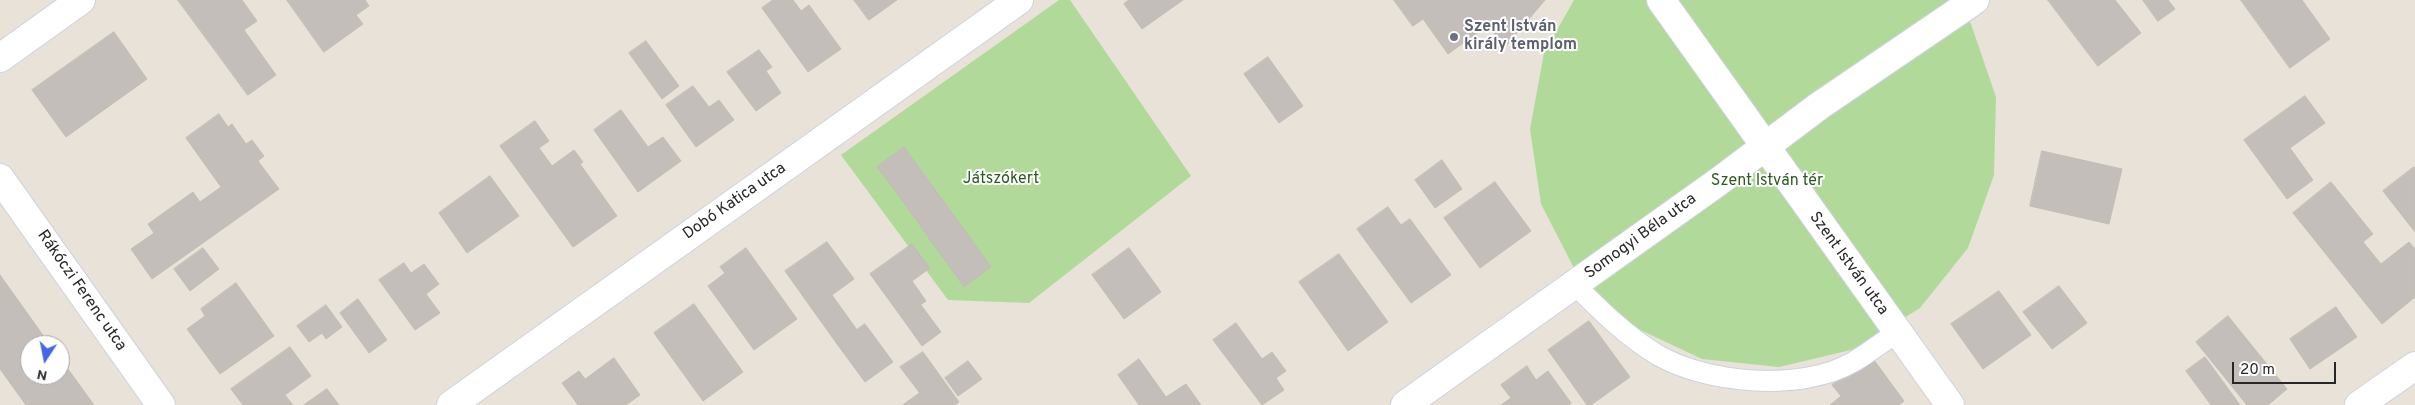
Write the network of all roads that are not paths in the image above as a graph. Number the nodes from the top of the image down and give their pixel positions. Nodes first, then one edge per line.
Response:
1 (81, 0) edge
2 (1019, 0) edge
3 (1661, 0) edge
4 (1975, 0) edge
5 (0, 58) edge
6 (1765, 147) junction
7 (0, 178) edge
8 (1575, 285) junction
9 (1897, 332) junction
10 (2415, 366) edge
11 (161, 405) edge
12 (451, 405) edge
13 (1405, 405) edge
14 (1950, 405) edge
15 (2359, 405) edge

1 - 5 street
2 - 12 street, Dobó Katica utca
3 - 6 street, Szent István utca
4 - 6 street, Somogyi Béla utca
6 - 8 street, Somogyi Béla utca
6 - 9 street, Szent István utca
7 - 11 street, Rákóczi Ferenc utca
8 - 9 lane
8 - 13 street, Somogyi Béla utca
9 - 14 street, Szent István utca
10 - 15 street

